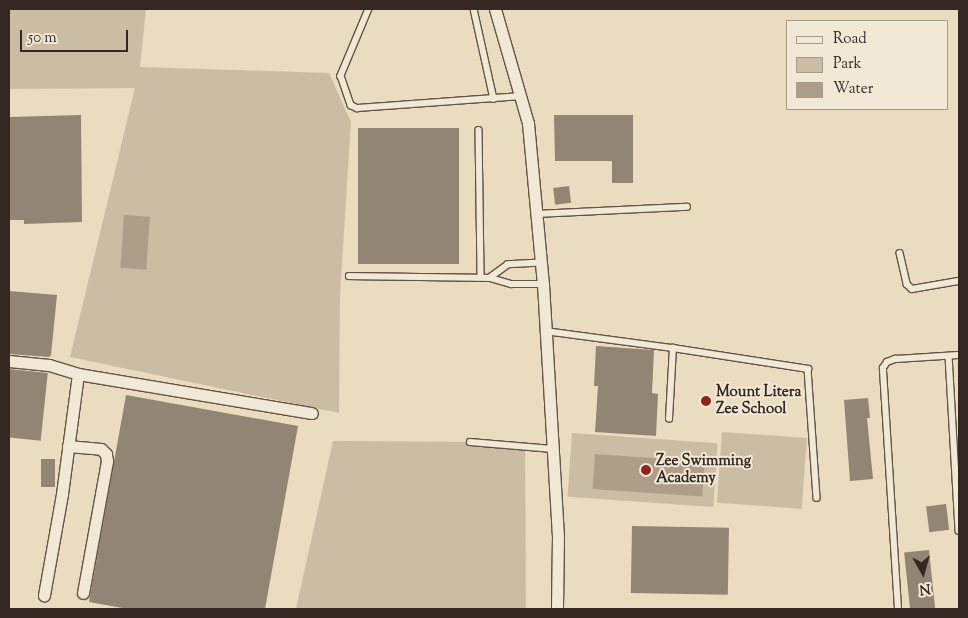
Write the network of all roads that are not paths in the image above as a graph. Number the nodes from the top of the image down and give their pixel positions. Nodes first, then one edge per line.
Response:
1 (369, 9) edge
2 (474, 9) edge
3 (495, 9) edge
4 (520, 96) junction
5 (494, 99) junction
6 (479, 130) dead end
7 (687, 207) dead end
8 (536, 214) junction
9 (900, 253) dead end
10 (541, 263) junction
11 (349, 276) dead end
12 (481, 277) junction
13 (490, 278) junction
14 (959, 281) edge
15 (542, 284) junction
16 (546, 331) junction
17 (674, 348) junction
18 (959, 355) edge
19 (949, 356) junction
20 (9, 360) edge
21 (78, 374) junction
22 (312, 412) dead end
23 (669, 419) dead end
24 (470, 442) dead end
25 (68, 446) junction
26 (553, 449) junction
27 (817, 498) dead end
28 (959, 531) edge
29 (83, 593) dead end
30 (44, 595) dead end
31 (557, 609) edge
32 (898, 609) edge

1 - 5 lane
2 - 5 lane
3 - 4 street
4 - 5 lane
4 - 8 street
6 - 12 lane
7 - 8 lane
8 - 10 street
9 - 14 lane
10 - 13 lane
10 - 15 street
11 - 12 lane
12 - 13 lane
13 - 15 lane
15 - 16 street
16 - 17 lane
16 - 26 street
17 - 23 lane
17 - 27 lane
18 - 19 lane
19 - 28 lane
19 - 32 lane
20 - 21 street
21 - 22 street
21 - 25 street
24 - 26 lane
25 - 29 street
25 - 30 street
26 - 31 street

